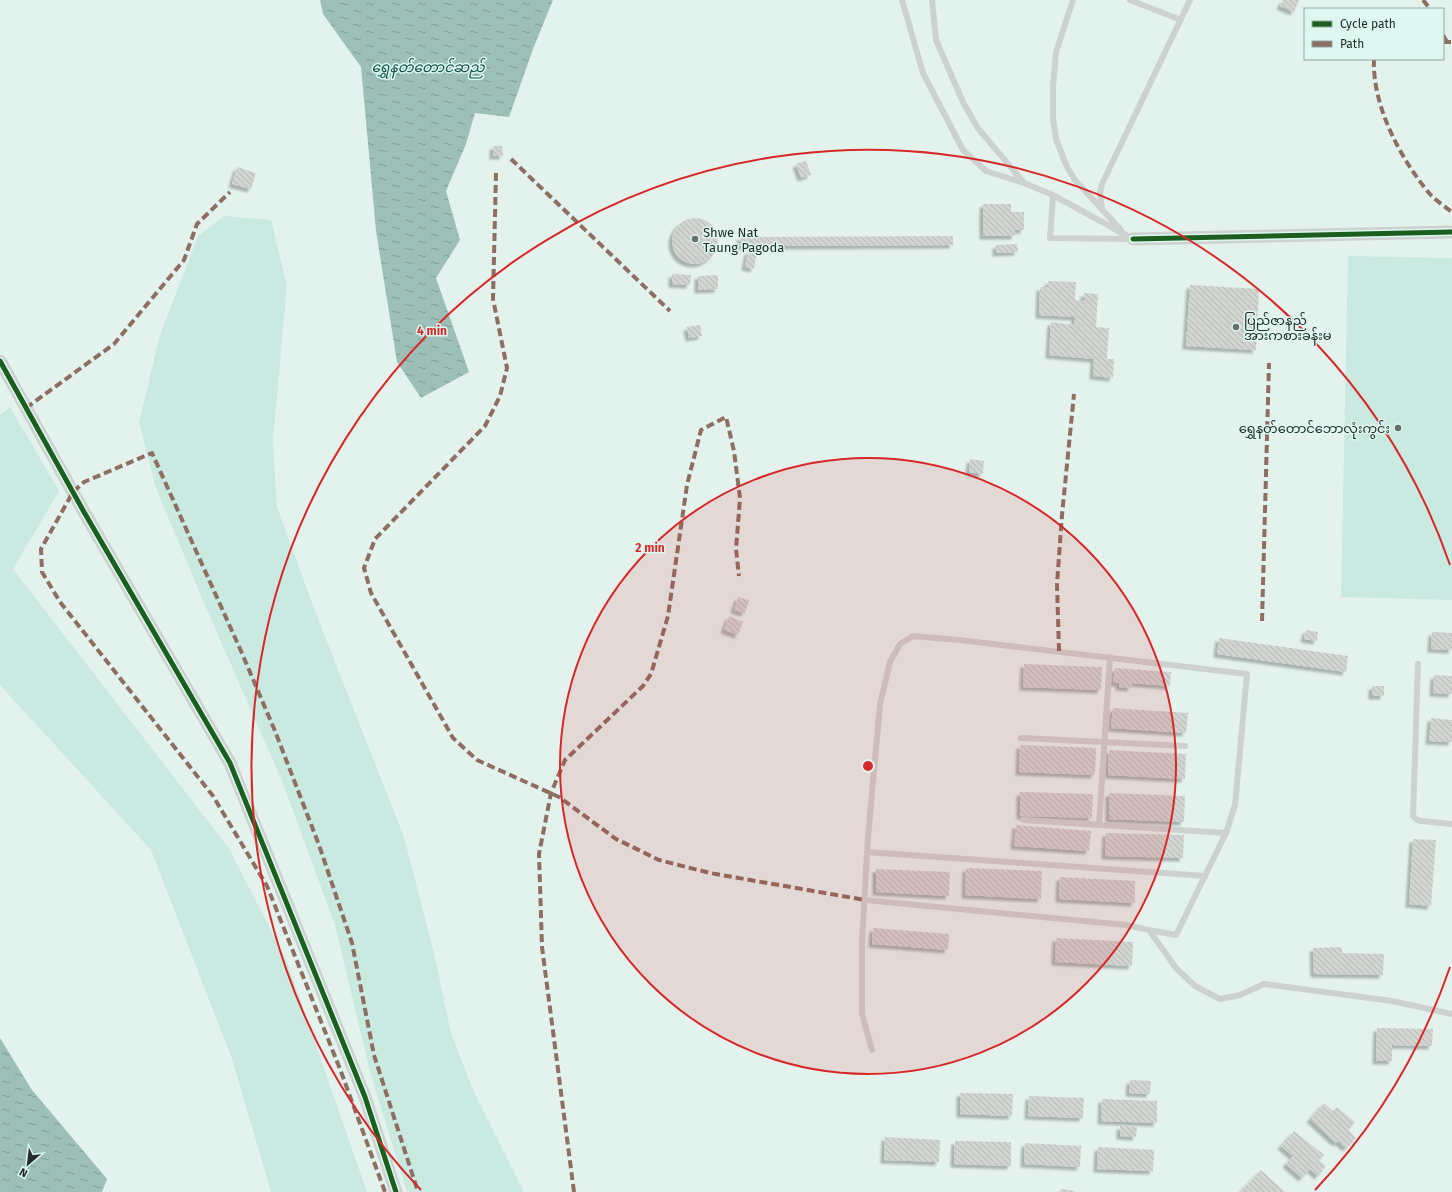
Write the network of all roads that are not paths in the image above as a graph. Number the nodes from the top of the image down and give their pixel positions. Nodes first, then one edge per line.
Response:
1 (902, 0) edge
2 (932, 0) edge
3 (1073, 0) edge
4 (1130, 0) edge
5 (1190, 0) edge
6 (1181, 20) junction
7 (1024, 183) junction
8 (1053, 196) junction
9 (1102, 209) junction
10 (1452, 232) edge
11 (1129, 237) junction
12 (0, 361) edge
13 (1110, 658) junction
14 (1418, 664) dead end
15 (1021, 738) dead end
16 (1105, 742) junction
17 (1185, 746) dead end
18 (1023, 820) dead end
19 (1452, 824) edge
20 (1099, 825) junction
21 (1226, 834) junction
22 (867, 852) junction
23 (1205, 876) junction
24 (865, 900) junction
25 (1149, 930) junction
26 (1452, 1014) edge
27 (872, 1050) dead end
28 (396, 1192) edge

1 - 7 lane
2 - 7 lane
3 - 9 lane
4 - 6 lane
5 - 6 lane
6 - 9 lane
7 - 8 lane
8 - 11 lane
8 - 11 lane
9 - 11 lane
10 - 11 street
12 - 28 street
13 - 16 lane
13 - 21 lane
13 - 22 lane
14 - 19 lane
15 - 16 lane
16 - 17 lane
16 - 20 lane
18 - 20 lane
20 - 21 lane
21 - 23 lane
22 - 23 lane
22 - 24 lane
23 - 25 lane
24 - 25 lane
24 - 27 lane
25 - 26 lane

